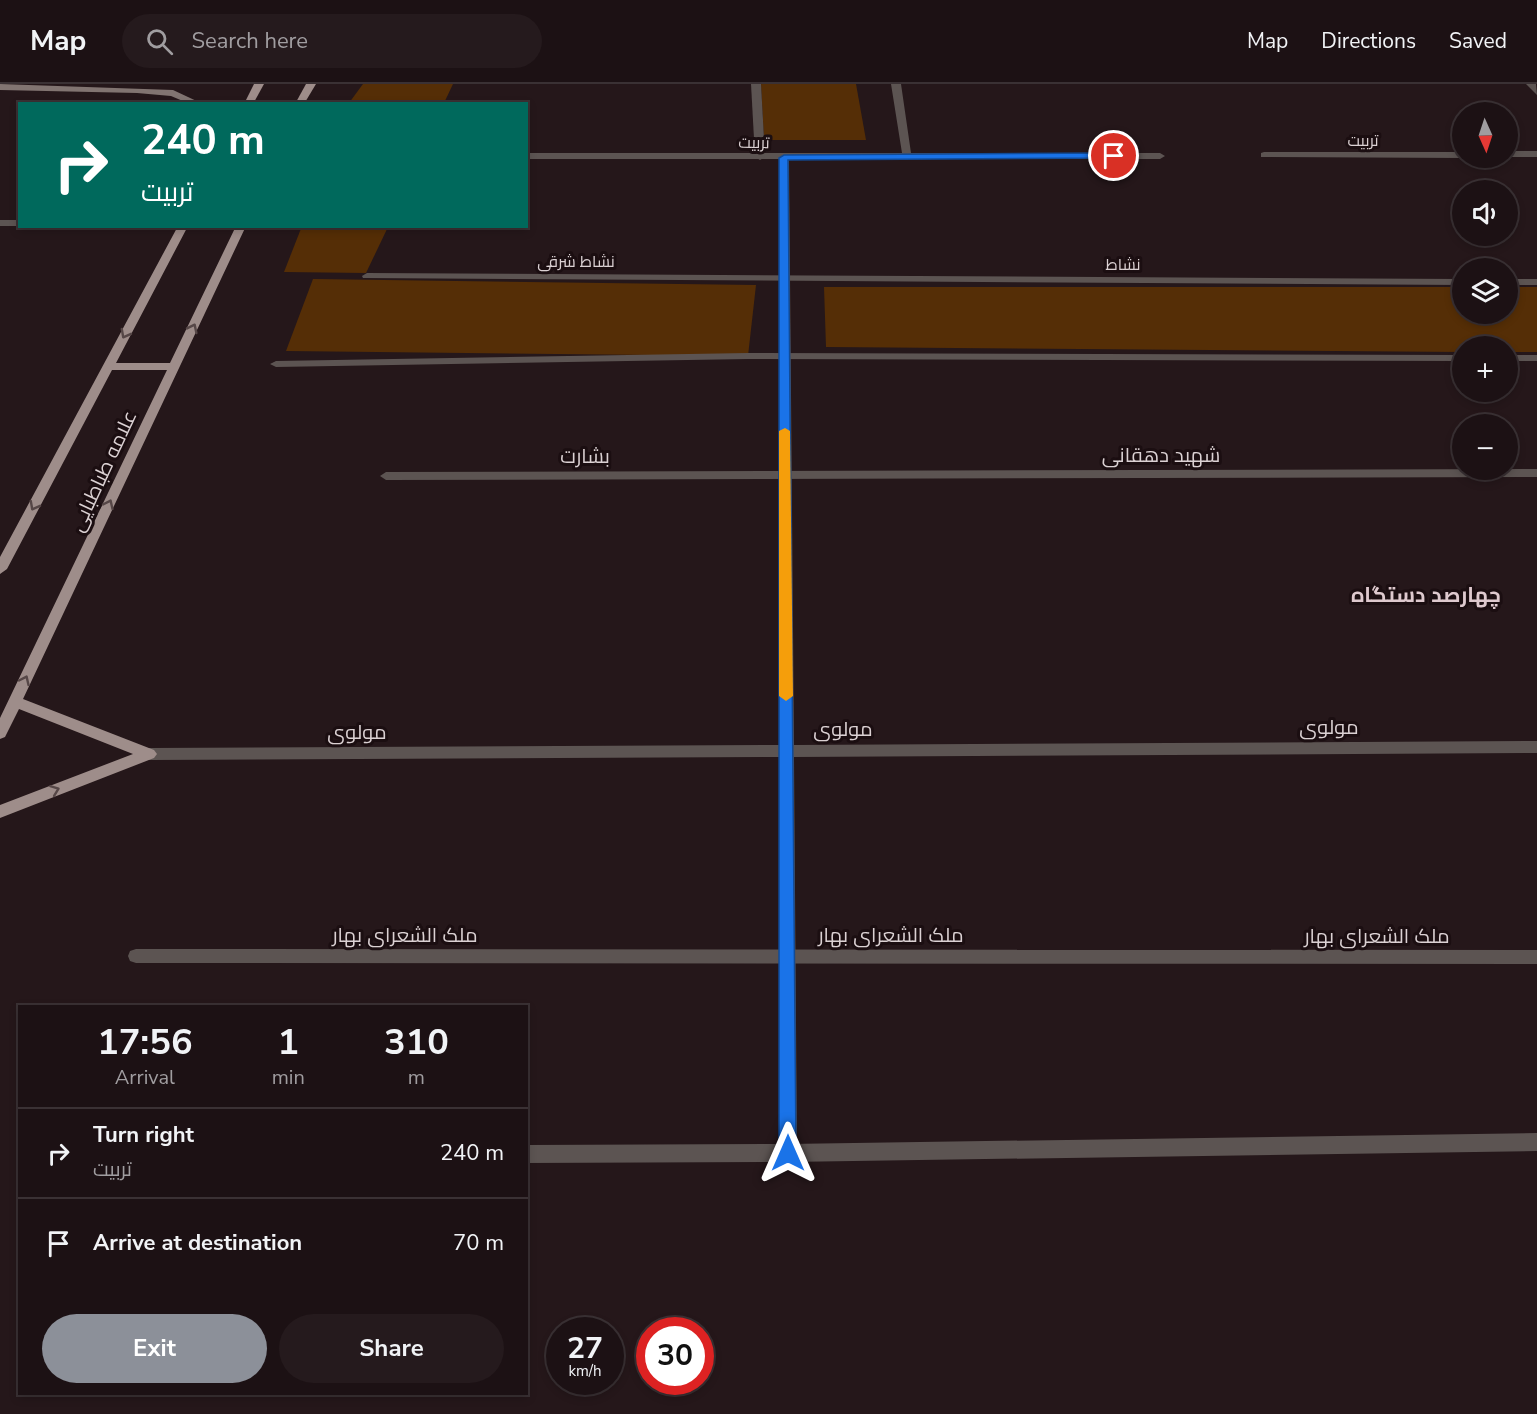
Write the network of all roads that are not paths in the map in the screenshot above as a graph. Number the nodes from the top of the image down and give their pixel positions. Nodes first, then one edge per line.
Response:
1 (259, 84) edge
2 (311, 84) edge
3 (756, 84) edge
4 (896, 84) edge
5 (1531, 84) edge
6 (0, 87) edge
7 (1537, 92) edge
8 (194, 102) edge
9 (249, 102) edge
10 (300, 102) edge
11 (1518, 154) edge
12 (1537, 154) edge
13 (1264, 155) dead end
14 (1452, 155) edge
15 (528, 156) edge
16 (1160, 156) dead end
17 (760, 157) junction
18 (907, 157) junction
19 (784, 158) junction
20 (0, 223) edge
21 (18, 223) edge
22 (182, 228) edge
23 (240, 228) edge
24 (367, 276) dead end
25 (784, 278) junction
26 (1452, 282) edge
27 (1518, 282) edge
28 (1537, 282) edge
29 (784, 356) junction
30 (1452, 358) edge
31 (1518, 358) edge
32 (1537, 358) edge
33 (276, 364) dead end
34 (108, 366) junction
35 (174, 367) junction
36 (1537, 473) edge
37 (386, 476) dead end
38 (785, 476) junction
39 (0, 569) edge
40 (15, 702) junction
41 (0, 733) edge
42 (1537, 747) edge
43 (786, 750) junction
44 (149, 754) junction
45 (0, 812) edge
46 (136, 956) dead end
47 (787, 956) junction
48 (1537, 957) edge
49 (1537, 1142) edge
50 (788, 1153) junction
51 (528, 1154) edge

1 - 9 main road
2 - 10 main road
3 - 17 street
4 - 18 street
5 - 7 street
6 - 8 main road
11 - 12 street
13 - 14 street, تربیت
15 - 17 street, تربیت
16 - 18 street, تربیت
17 - 19 street, تربیت
18 - 19 street, تربیت
19 - 25 street
20 - 21 street
22 -> 34 main road
35 -> 23 main road, علامه طباطبایی
24 - 25 street, نشاط شرقی
25 - 26 street, نشاط
25 - 29 street
27 - 28 street
29 - 30 street
29 - 33 street
29 - 38 street
31 - 32 street
34 - 35 main road
34 -> 39 main road
40 -> 35 main road, علامه طباطبایی
36 - 38 street, شهید دهقانی
37 - 38 street, بشارت
38 - 43 street
40 - 41 main road, علامه طباطبایی
40 - 44 main road
42 - 43 street, مولوی
43 - 44 street, مولوی
43 - 47 street
45 -> 44 main road
46 - 47 street, ملک الشعرای بهار
47 - 48 street, ملک الشعرای بهار
47 - 50 street
49 - 50 street
50 - 51 street

